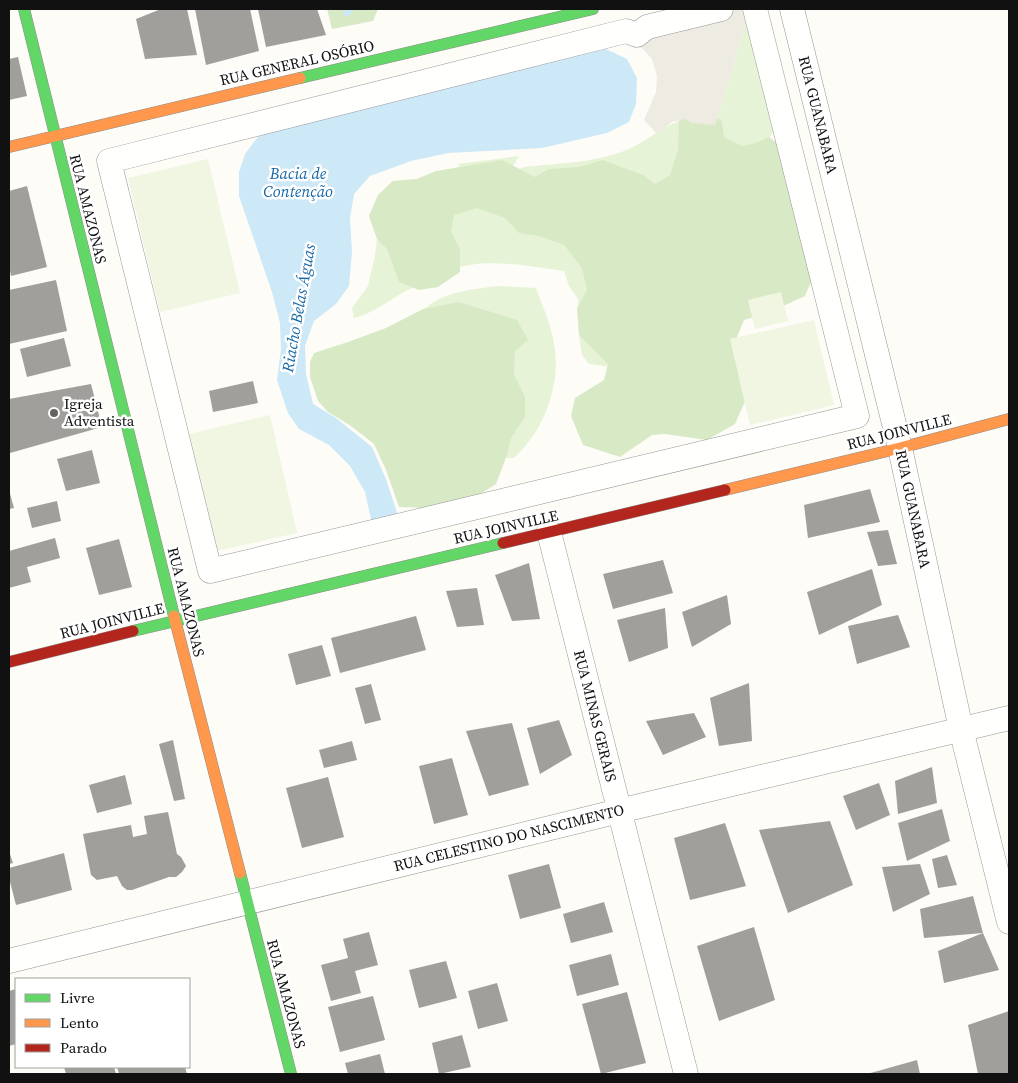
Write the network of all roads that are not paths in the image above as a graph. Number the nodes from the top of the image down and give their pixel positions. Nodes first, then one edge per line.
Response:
1 (24, 9) edge
2 (592, 9) edge
3 (721, 9) edge
4 (755, 9) edge
5 (792, 9) edge
6 (54, 136) junction
7 (9, 147) edge
8 (1009, 419) edge
9 (900, 448) junction
10 (549, 532) junction
11 (175, 620) junction
12 (9, 662) edge
13 (1009, 718) edge
14 (961, 729) junction
15 (619, 811) junction
16 (246, 902) junction
17 (1009, 922) edge
18 (9, 961) edge
19 (291, 1074) edge
20 (686, 1074) edge

1 - 6 street, RUA AMAZONAS
2 - 6 street, RUA GENERAL OSÓRIO
3 - 4 street
5 - 9 street, RUA GUANABARA
6 - 7 street, RUA GENERAL OSÓRIO
6 - 11 street, RUA AMAZONAS
8 - 9 street, RUA JOINVILLE
9 - 10 street, RUA JOINVILLE
9 - 14 street, RUA GUANABARA
10 - 11 street, RUA JOINVILLE
10 - 15 street, RUA MINAS GERAIS
11 - 12 street, RUA JOINVILLE
11 - 16 street, RUA AMAZONAS
13 - 14 street, RUA CELESTINO DO NASCIMENTO
14 - 15 street, RUA CELESTINO DO NASCIMENTO
14 - 17 street, RUA GUANABARA
15 - 16 street, RUA CELESTINO DO NASCIMENTO
15 - 20 street, RUA MINAS GERAIS
16 - 18 street, RUA CELESTINO DO NASCIMENTO
16 - 19 street, RUA AMAZONAS

